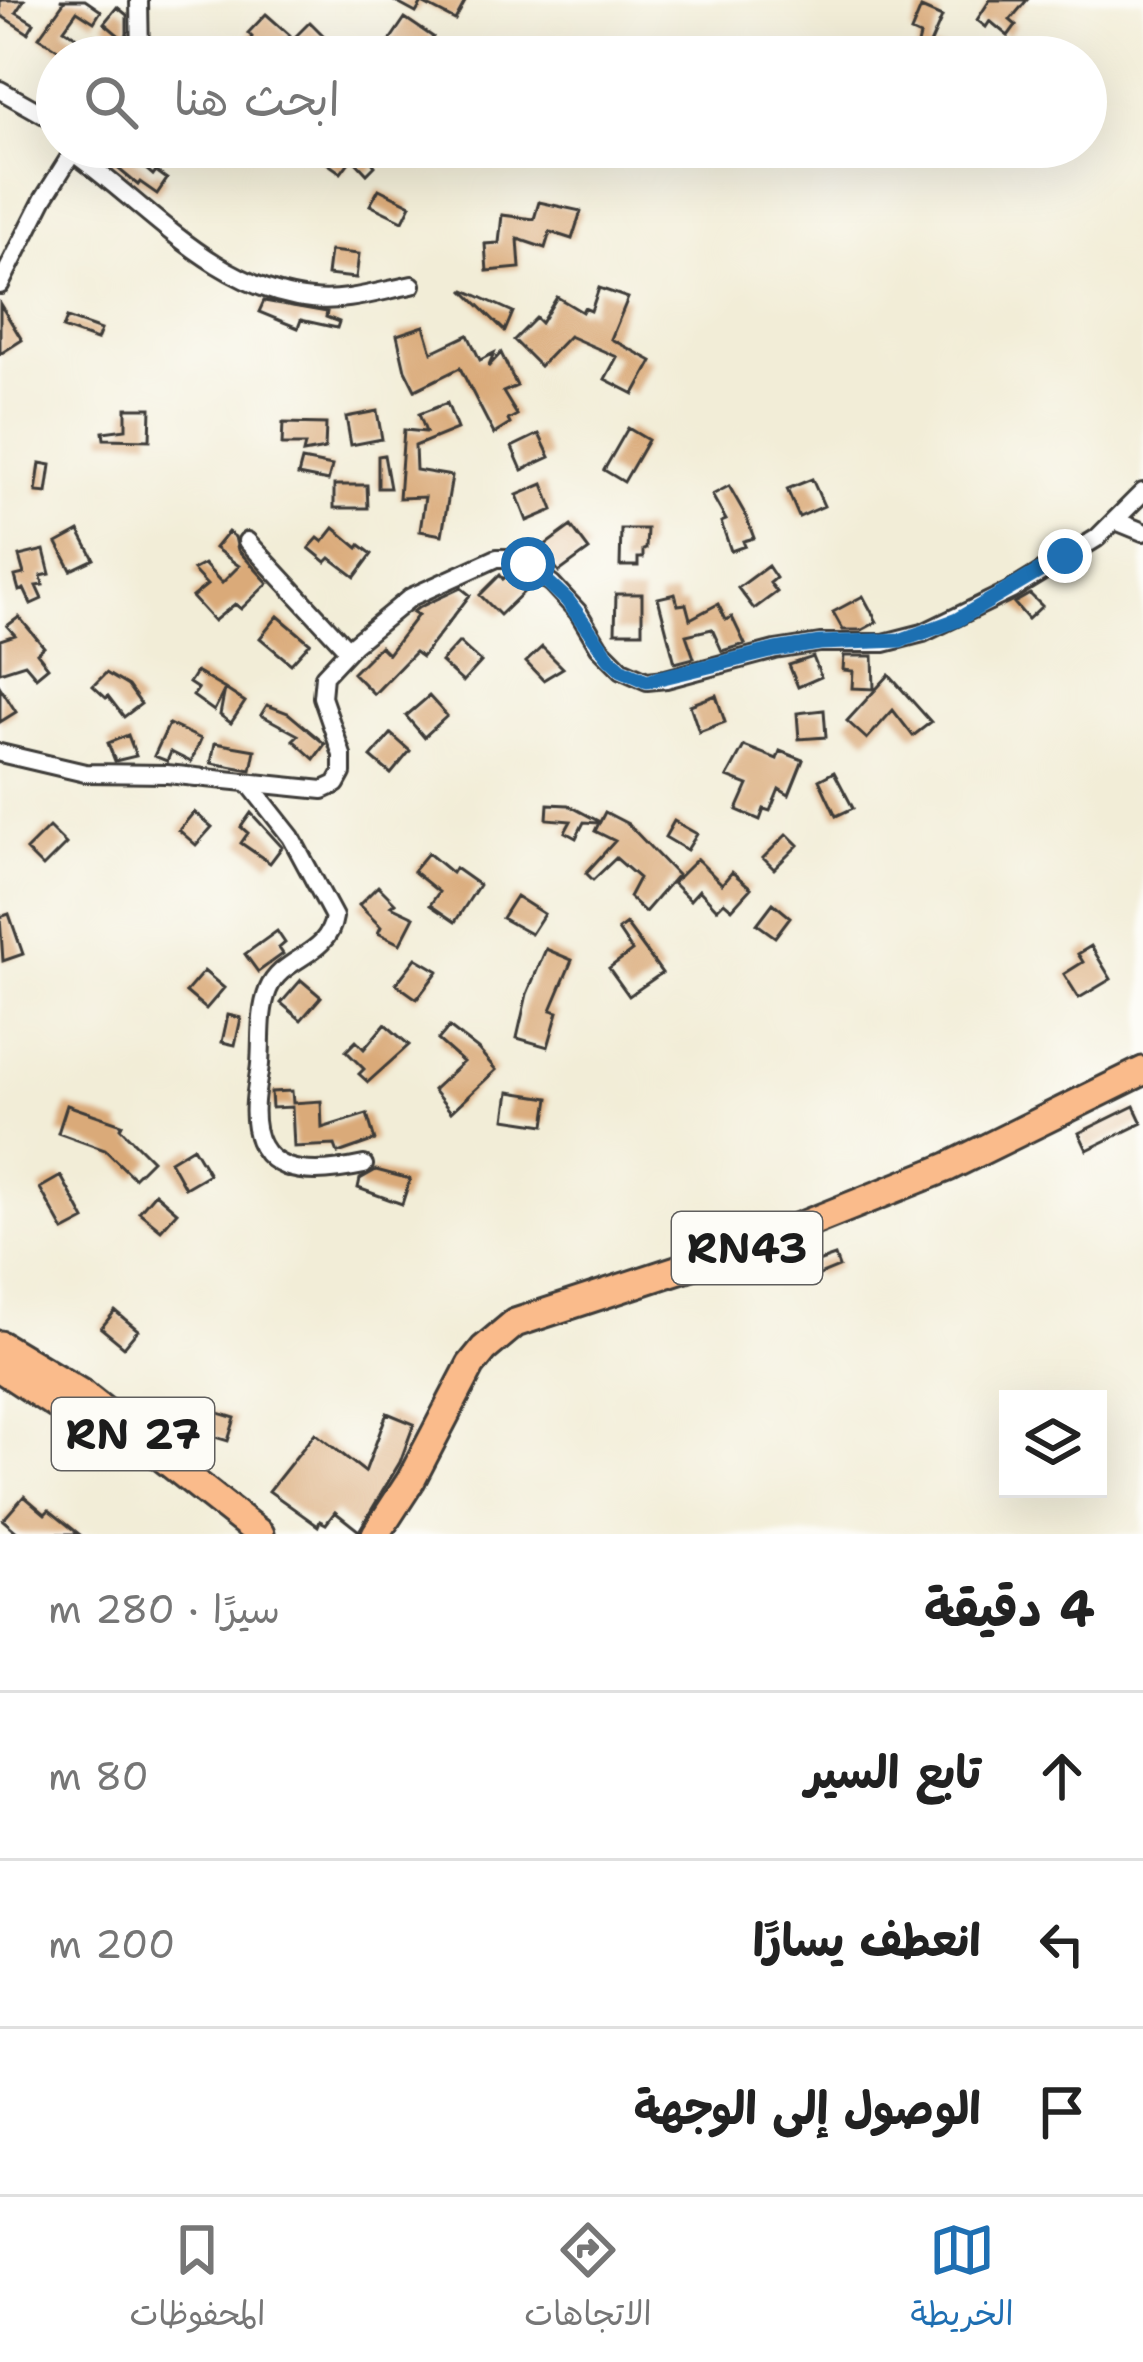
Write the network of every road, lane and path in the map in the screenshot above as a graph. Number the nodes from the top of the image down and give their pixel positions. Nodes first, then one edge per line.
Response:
1 (139, 0) edge
2 (140, 36) edge
3 (0, 90) edge
4 (36, 110) edge
5 (64, 168) edge
6 (96, 168) edge
7 (0, 285) edge
8 (412, 285) dead end
9 (1143, 492) edge
10 (1116, 521) junction
11 (1143, 532) edge
12 (247, 541) dead end
13 (348, 650) junction
14 (0, 753) edge
15 (250, 785) junction
16 (1143, 1071) edge
17 (364, 1165) dead end
18 (0, 1345) edge
19 (0, 1368) edge
20 (411, 1480) junction
21 (231, 1534) edge
22 (260, 1534) edge
23 (376, 1534) edge
24 (391, 1534) edge

1 - 2 street
3 - 4 street
5 - 7 street
6 - 8 street
9 - 10 street
10 - 11 street
10 - 13 street
12 - 13 street
13 - 15 street
14 - 15 street
15 - 17 street
16 - 20 main road, RN43
18 - 22 main road, RN 27
19 - 21 main road, RN 27
20 - 23 main road, RN43
20 - 24 main road, RN43

